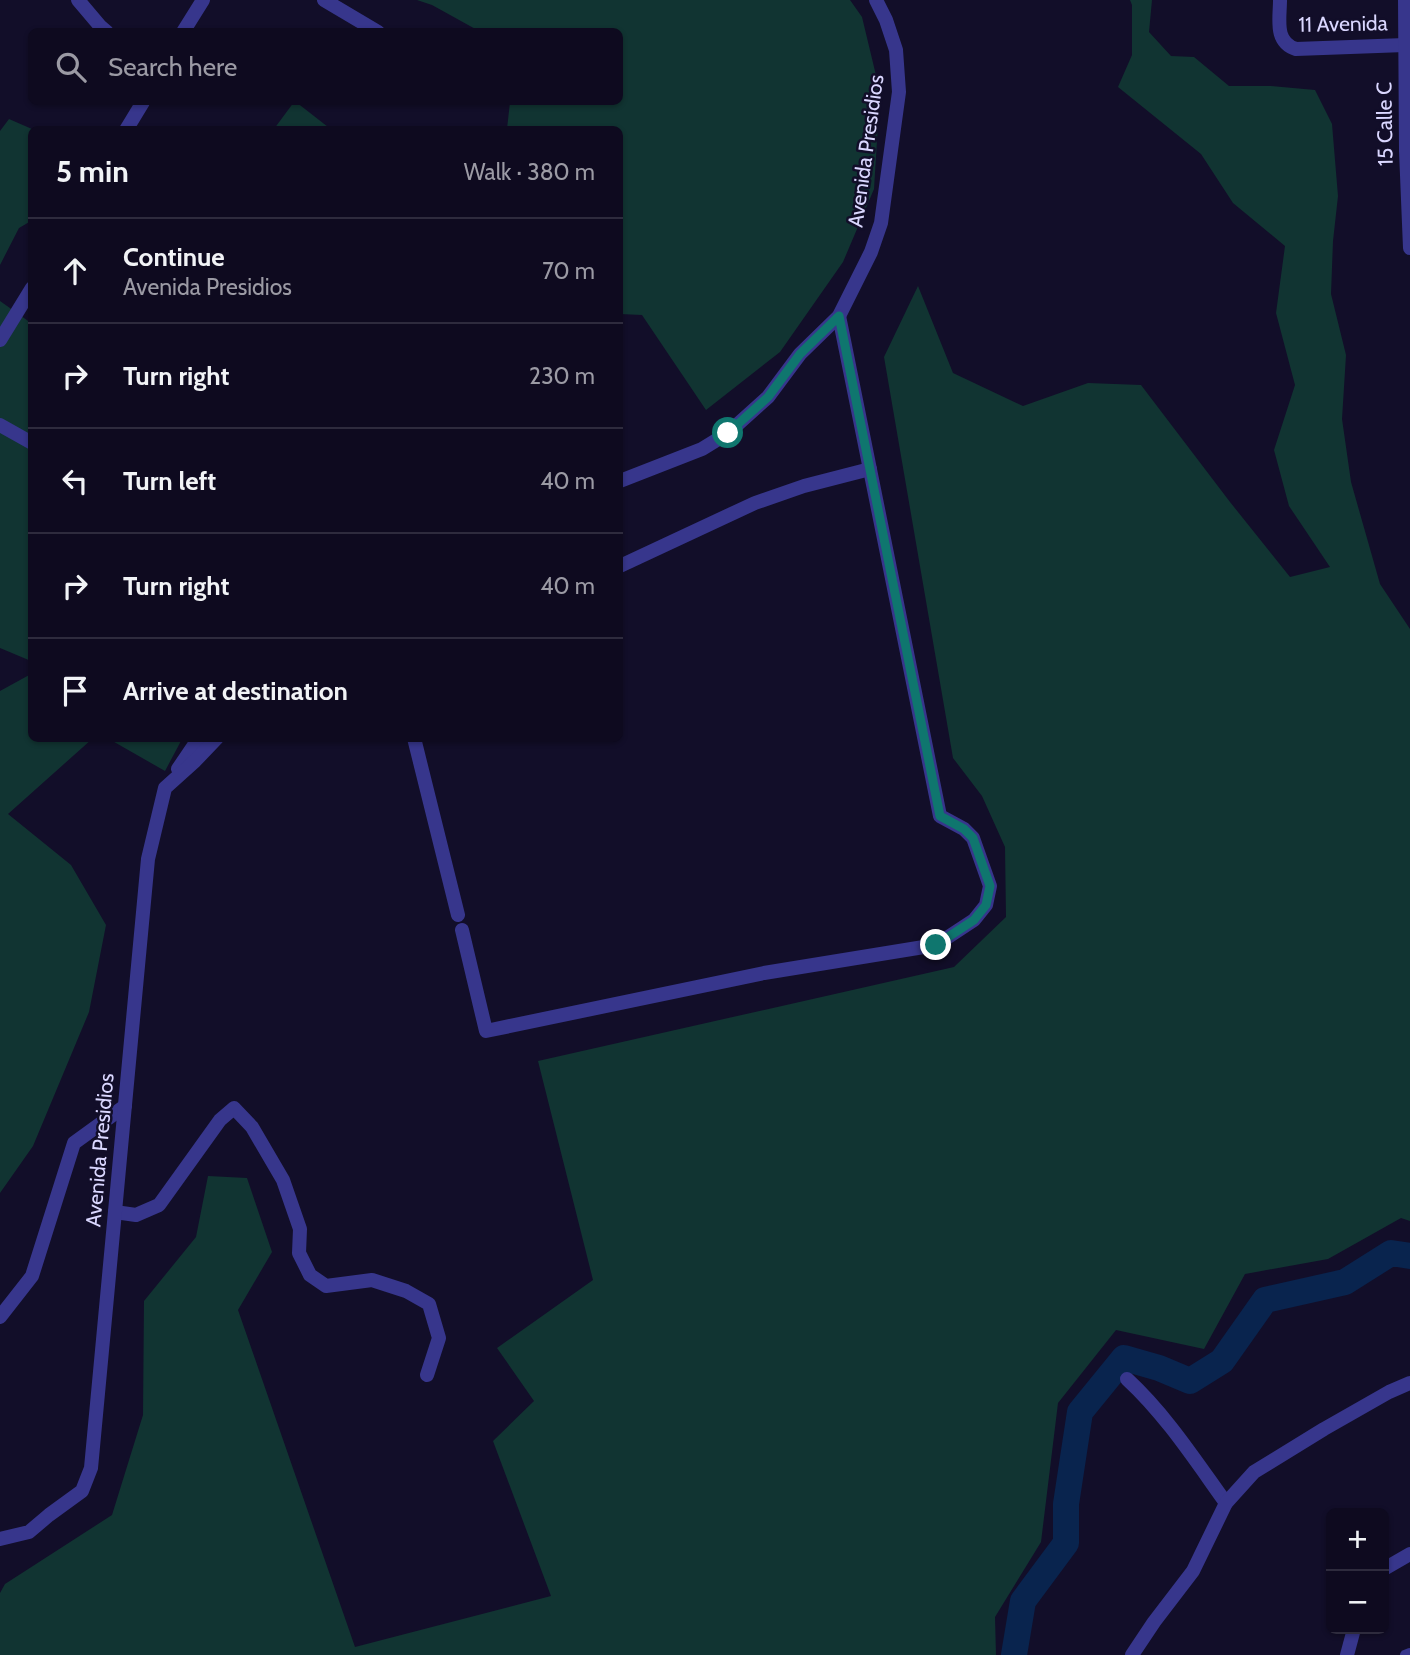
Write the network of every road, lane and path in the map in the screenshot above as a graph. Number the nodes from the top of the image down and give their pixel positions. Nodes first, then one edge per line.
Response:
1 (78, 0) edge
2 (203, 0) edge
3 (324, 0) edge
4 (876, 0) edge
5 (1280, 0) edge
6 (1405, 0) edge
7 (102, 28) edge
8 (186, 28) edge
9 (371, 28) edge
10 (1405, 45) junction
11 (141, 105) edge
12 (128, 126) edge
13 (1408, 151) edge
14 (1410, 248) edge
15 (28, 294) edge
16 (839, 316) junction
17 (0, 340) edge
18 (0, 425) edge
19 (28, 441) edge
20 (870, 469) junction
21 (623, 480) edge
22 (623, 565) edge
23 (196, 742) edge
24 (213, 742) edge
25 (415, 742) edge
26 (165, 788) junction
27 (458, 915) dead end
28 (462, 930) dead end
29 (125, 1106) junction
30 (115, 1212) junction
31 (0, 1317) edge
32 (427, 1375) dead end
33 (1127, 1379) dead end
34 (1410, 1383) edge
35 (1226, 1503) junction
36 (0, 1539) edge
37 (1410, 1554) edge
38 (1389, 1566) edge
39 (1353, 1634) edge
40 (1132, 1655) edge
41 (1347, 1655) edge

1 - 7 street
2 - 8 street
3 - 9 street
4 - 16 street, Avenida Presidios
5 - 10 street, 11 Avenida
6 - 10 street, 15 Calle C
10 - 13 street, 15 Calle C
11 - 12 street
13 - 14 street, 15 Calle C
15 - 17 street
16 - 20 street
16 - 21 street, Avenida Presidios
18 - 19 street
20 - 22 street
20 - 28 street
23 - 26 street
24 - 26 street
25 - 27 street
26 - 29 street, Avenida Presidios
29 - 30 street, Avenida Presidios
29 - 31 street
30 - 32 street
30 - 36 street, Avenida Presidios
33 - 35 street
34 - 35 street
35 - 40 street
37 - 38 street
39 - 41 street

